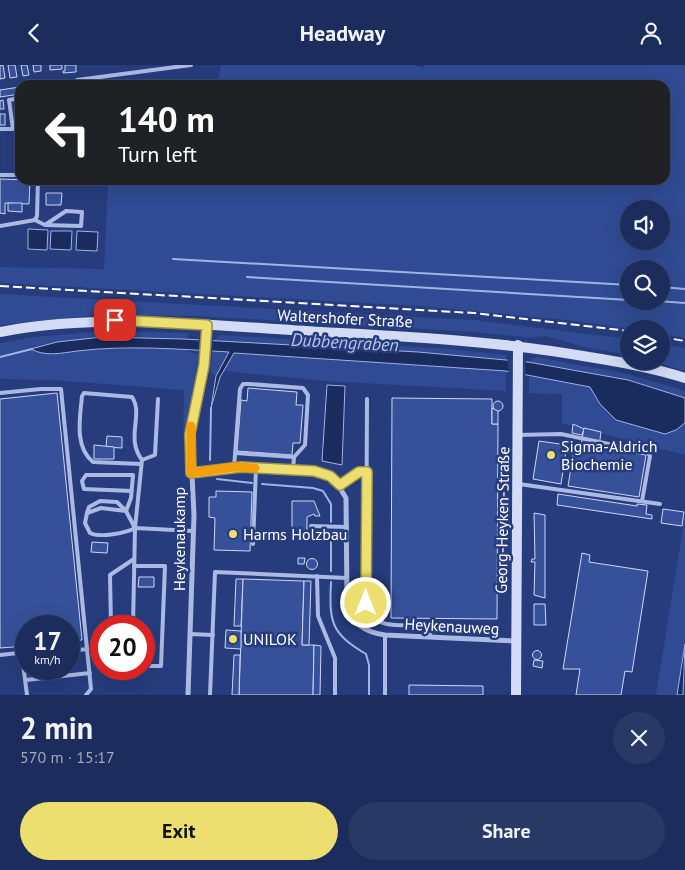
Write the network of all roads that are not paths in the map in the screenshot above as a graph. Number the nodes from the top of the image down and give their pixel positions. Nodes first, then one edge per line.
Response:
1 (191, 65) edge
2 (77, 80) edge
3 (15, 99) edge
4 (0, 129) edge
5 (0, 175) edge
6 (15, 175) edge
7 (38, 185) edge
8 (35, 220) junction
9 (45, 225) junction
10 (0, 227) edge
11 (207, 325) junction
12 (0, 332) edge
13 (518, 345) junction
14 (685, 378) edge
15 (0, 393) edge
16 (158, 399) dead end
17 (367, 399) dead end
18 (518, 435) junction
19 (235, 453) junction
20 (294, 457) junction
21 (142, 462) junction
22 (234, 467) junction
23 (256, 468) junction
24 (293, 470) junction
25 (367, 472) junction
26 (191, 473) junction
27 (517, 484) junction
28 (340, 485) junction
29 (132, 491) junction
30 (642, 501) junction
31 (660, 504) dead end
32 (126, 511) junction
33 (87, 513) junction
34 (312, 527) dead end
35 (347, 527) junction
36 (135, 528) junction
37 (193, 531) junction
38 (253, 544) dead end
39 (134, 559) junction
40 (134, 566) junction
41 (316, 576) junction
42 (347, 578) junction
43 (111, 615) edge
44 (133, 615) edge
45 (190, 634) junction
46 (213, 635) junction
47 (384, 635) junction
48 (430, 637) junction
49 (515, 641) junction
50 (88, 649) junction
51 (80, 650) edge
52 (15, 653) edge
53 (0, 655) edge
54 (155, 666) edge
55 (90, 673) joint
56 (80, 674) edge
57 (26, 680) edge
58 (91, 680) edge
59 (28, 695) edge
60 (86, 695) edge
61 (188, 695) edge
62 (210, 695) edge
63 (334, 695) edge
64 (385, 695) edge
65 (516, 695) edge

1 - 2 lane
3 - 4 lane
5 - 6 lane
7 - 8 lane
8 - 9 lane
8 - 10 lane
9 - 9 lane
11 - 12 main road, Waltershofer Straße
11 - 13 main road, Waltershofer Straße
11 - 26 street, Heykenaukamp
13 - 14 main road, Waltershofer Straße
13 - 18 main road, Georg-Heyken-Straße
15 - 50 lane
16 - 21 lane
17 - 25 lane
18 - 27 main road, Georg-Heyken-Straße
18 - 30 lane
19 - 20 lane
19 - 20 lane
19 - 22 lane
20 - 24 lane
21 - 21 lane
21 - 36 lane
22 - 23 street
22 - 26 street
23 - 24 street
23 - 38 lane
24 - 28 street
25 - 28 lane
25 - 48 lane
26 - 37 street, Heykenaukamp
27 - 30 lane
27 - 49 main road, Georg-Heyken-Straße
28 - 35 street, Heykenauweg
29 - 29 lane
29 - 32 lane
30 - 31 lane
32 - 33 lane
32 - 33 lane
32 - 36 lane
33 - 36 lane
34 - 35 lane
35 - 42 street, Heykenauweg
36 - 37 lane
36 - 39 lane
37 - 45 street, Heykenaukamp
39 - 40 lane
39 - 43 lane
40 - 44 lane
40 - 54 lane
41 - 42 lane
41 - 46 lane
41 - 63 lane
42 - 47 street, Heykenauweg
45 - 46 lane
45 - 61 street, Heykenaukamp
46 - 62 lane
47 - 48 street, Heykenauweg
47 - 64 lane
48 - 49 street, Heykenauweg
49 - 65 main road, Georg-Heyken-Straße
50 - 51 lane
50 - 55 lane
52 - 53 lane
55 - 56 lane
57 - 59 lane
58 - 60 lane

